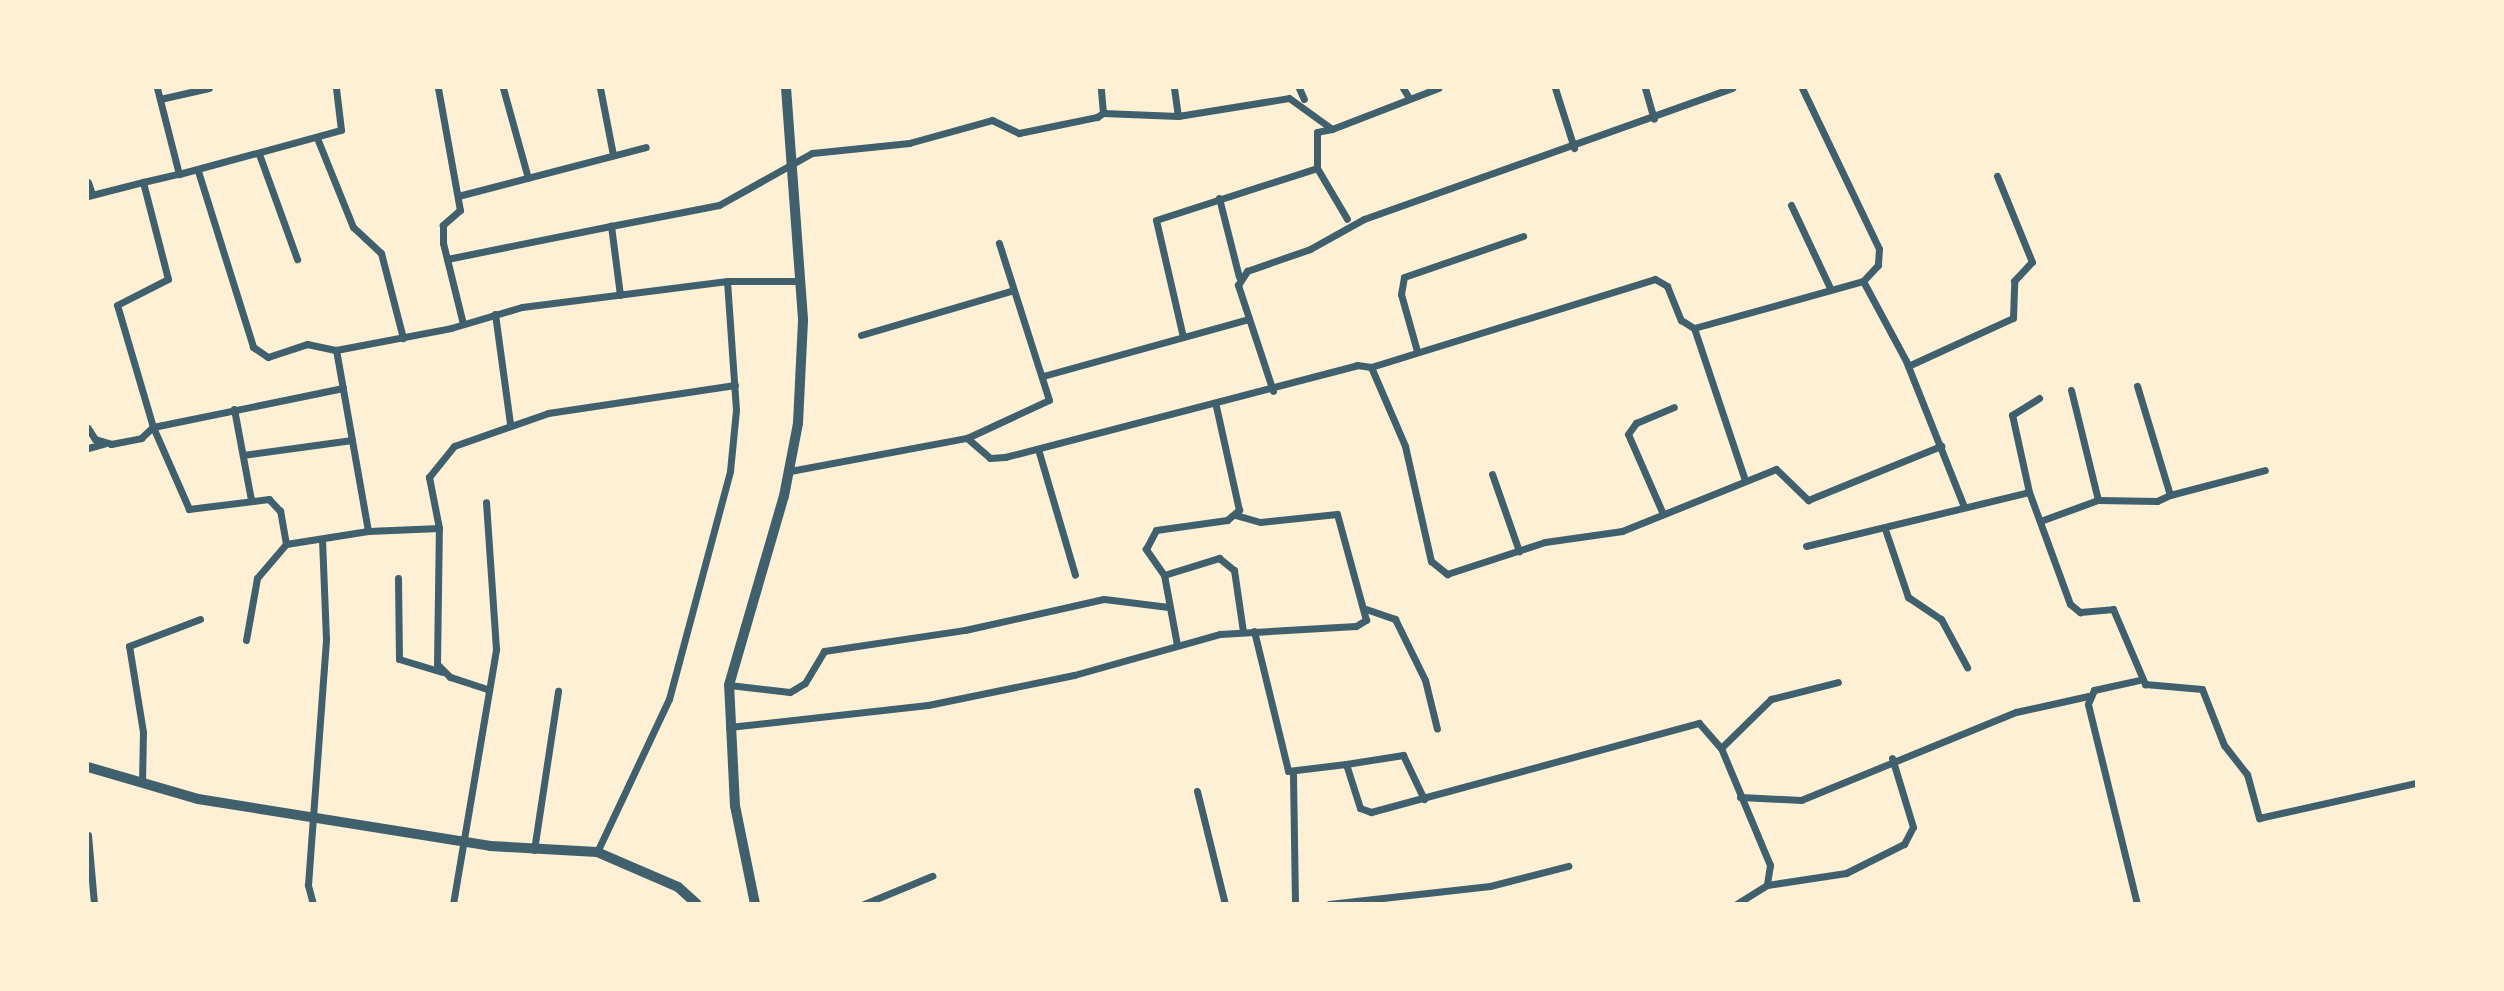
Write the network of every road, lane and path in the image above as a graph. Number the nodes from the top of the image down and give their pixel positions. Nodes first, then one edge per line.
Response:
1 (157, 88) edge
2 (209, 88) edge
3 (336, 88) edge
4 (438, 88) edge
5 (503, 88) edge
6 (600, 88) edge
7 (786, 88) edge
8 (1101, 88) edge
9 (1174, 88) edge
10 (1299, 88) edge
11 (1403, 88) edge
12 (1438, 88) edge
13 (1555, 88) edge
14 (1645, 88) edge
15 (1802, 88) edge
16 (1727, 89) edge
17 (1409, 98) junction
18 (160, 99) junction
19 (1304, 99) dead end
20 (1102, 113) junction
21 (1178, 116) junction
22 (1654, 119) junction
23 (1332, 129) junction
24 (317, 138) junction
25 (646, 147) dead end
26 (1574, 148) junction
27 (259, 154) junction
28 (613, 155) junction
29 (791, 166) junction
30 (1317, 168) junction
31 (198, 171) junction
32 (179, 174) junction
33 (1997, 177) dead end
34 (528, 178) junction
35 (88, 182) edge
36 (143, 182) junction
37 (90, 195) edge
38 (458, 196) junction
39 (1219, 198) junction
40 (1791, 205) dead end
41 (1347, 219) dead end
42 (611, 226) junction
43 (1523, 236) dead end
44 (999, 243) dead end
45 (297, 259) dead end
46 (447, 259) junction
47 (1239, 277) junction
48 (727, 281) junction
49 (796, 281) junction
50 (1863, 281) junction
51 (1830, 288) junction
52 (1014, 290) junction
53 (620, 295) junction
54 (495, 314) junction
55 (1248, 319) junction
56 (463, 324) junction
57 (1694, 328) junction
58 (860, 335) dead end
59 (1183, 337) junction
60 (403, 338) junction
61 (336, 350) junction
62 (1417, 351) junction
63 (1908, 366) junction
64 (1371, 367) junction
65 (1043, 376) junction
66 (735, 385) junction
67 (2137, 386) dead end
68 (343, 388) junction
69 (2071, 390) dead end
70 (1273, 391) junction
71 (2039, 398) dead end
72 (1216, 407) junction
73 (1674, 407) dead end
74 (234, 409) junction
75 (510, 423) junction
76 (88, 428) edge
77 (153, 428) junction
78 (967, 438) junction
79 (352, 440) junction
80 (103, 444) junction
81 (1941, 446) junction
82 (88, 448) edge
83 (1038, 449) junction
84 (243, 455) junction
85 (2265, 470) dead end
86 (790, 471) junction
87 (1492, 474) dead end
88 (1745, 480) junction
89 (2029, 492) junction
90 (2171, 495) junction
91 (251, 500) junction
92 (2098, 500) junction
93 (486, 502) dead end
94 (1964, 507) junction
95 (1664, 514) junction
96 (1236, 515) junction
97 (2043, 520) junction
98 (439, 528) junction
99 (368, 531) junction
100 (1886, 532) junction
101 (322, 539) junction
102 (286, 544) junction
103 (1806, 546) dead end
104 (1519, 551) junction
105 (1075, 575) dead end
106 (1164, 575) junction
107 (398, 578) dead end
108 (1169, 607) junction
109 (1366, 609) junction
110 (200, 619) dead end
111 (1254, 631) junction
112 (1243, 632) junction
113 (246, 640) dead end
114 (1177, 645) junction
115 (1967, 667) dead end
116 (442, 672) junction
117 (2139, 680) junction
118 (1838, 682) dead end
119 (729, 685) junction
120 (487, 689) junction
121 (558, 691) dead end
122 (2088, 696) junction
123 (727, 727) junction
124 (1437, 729) dead end
125 (1721, 748) junction
126 (1892, 758) junction
127 (1346, 764) junction
128 (88, 767) edge
129 (1293, 775) junction
130 (142, 783) junction
131 (2417, 783) edge
132 (1197, 791) dead end
133 (1740, 797) junction
134 (1424, 799) junction
135 (312, 817) junction
136 (88, 835) edge
137 (463, 842) junction
138 (534, 850) junction
139 (597, 852) junction
140 (1568, 866) dead end
141 (932, 876) dead end
142 (1767, 885) junction
143 (753, 903) edge
144 (93, 904) edge
145 (313, 904) edge
146 (453, 904) edge
147 (697, 904) edge
148 (864, 904) edge
149 (1224, 904) edge
150 (1294, 904) edge
151 (1329, 904) edge
152 (1737, 904) edge
153 (2137, 904) edge

1 - 18 street
2 - 18 street
3 - 24 street
4 - 38 street
5 - 34 street
6 - 28 street
7 - 29 street
8 - 20 street
9 - 21 street
10 - 19 street
11 - 17 street
12 - 17 street
13 - 26 street
14 - 22 street
15 - 50 street
16 - 22 street
17 - 23 street
18 - 32 street
20 - 21 street
20 - 29 street
21 - 23 street
22 - 26 street
23 - 30 street
24 - 27 street
24 - 60 street
25 - 28 street
26 - 47 street
27 - 31 street
27 - 45 street
28 - 34 street
29 - 42 street
29 - 49 street
30 - 39 street
30 - 41 street
31 - 32 street
31 - 61 street
32 - 36 street
33 - 63 street
34 - 38 street
35 - 37 street
36 - 37 street
36 - 77 street
38 - 46 street
39 - 47 street
39 - 59 street
40 - 51 street
42 - 46 street
42 - 53 street
43 - 62 street
44 - 52 street
46 - 56 street
47 - 55 street
48 - 49 street
48 - 53 street
48 - 66 street
49 - 86 street
50 - 51 street
50 - 63 street
51 - 57 street
52 - 58 street
52 - 65 street
53 - 54 street
54 - 56 street
54 - 75 street
55 - 59 street
55 - 70 street
56 - 60 street
57 - 62 street
57 - 88 street
59 - 65 street
60 - 61 street
61 - 68 street
62 - 64 street
63 - 81 street
64 - 70 street
64 - 104 street
65 - 78 street
66 - 75 street
66 - 139 street
67 - 90 street
68 - 74 street
68 - 79 street
69 - 92 street
70 - 72 street
71 - 89 street
72 - 83 street
72 - 96 street
73 - 95 street
74 - 77 street
74 - 84 street
75 - 98 street
76 - 80 street
77 - 80 street
77 - 91 street
78 - 83 street
78 - 86 street
79 - 84 street
79 - 99 street
80 - 82 street
81 - 88 street
81 - 94 street
83 - 105 street
84 - 91 street
85 - 90 street
86 - 119 street
87 - 104 street
88 - 95 street
89 - 94 street
89 - 97 street
90 - 92 street
91 - 102 street
92 - 97 street
93 - 120 street
94 - 100 street
95 - 104 street
96 - 106 street
96 - 109 street
97 - 117 street
98 - 99 street
98 - 116 street
99 - 101 street
100 - 103 street
100 - 115 street
101 - 102 street
101 - 135 street
102 - 113 street
106 - 108 street
106 - 112 street
107 - 116 street
108 - 114 street
108 - 119 street
109 - 111 street
109 - 124 street
110 - 130 street
111 - 112 street
111 - 129 street
112 - 114 street
114 - 123 street
116 - 120 street
117 - 122 street
117 - 131 street
118 - 125 street
119 - 123 street
120 - 137 street
121 - 138 street
122 - 126 street
122 - 153 street
123 - 143 street
125 - 133 street
125 - 134 street
126 - 133 street
126 - 142 street
127 - 129 street
127 - 134 street
127 - 134 street
128 - 130 street
129 - 150 street
130 - 135 street
132 - 149 street
133 - 142 street
135 - 137 street
135 - 145 street
136 - 144 street
137 - 138 street
137 - 146 street
138 - 139 street
139 - 147 street
140 - 151 street
141 - 148 street
142 - 152 street

